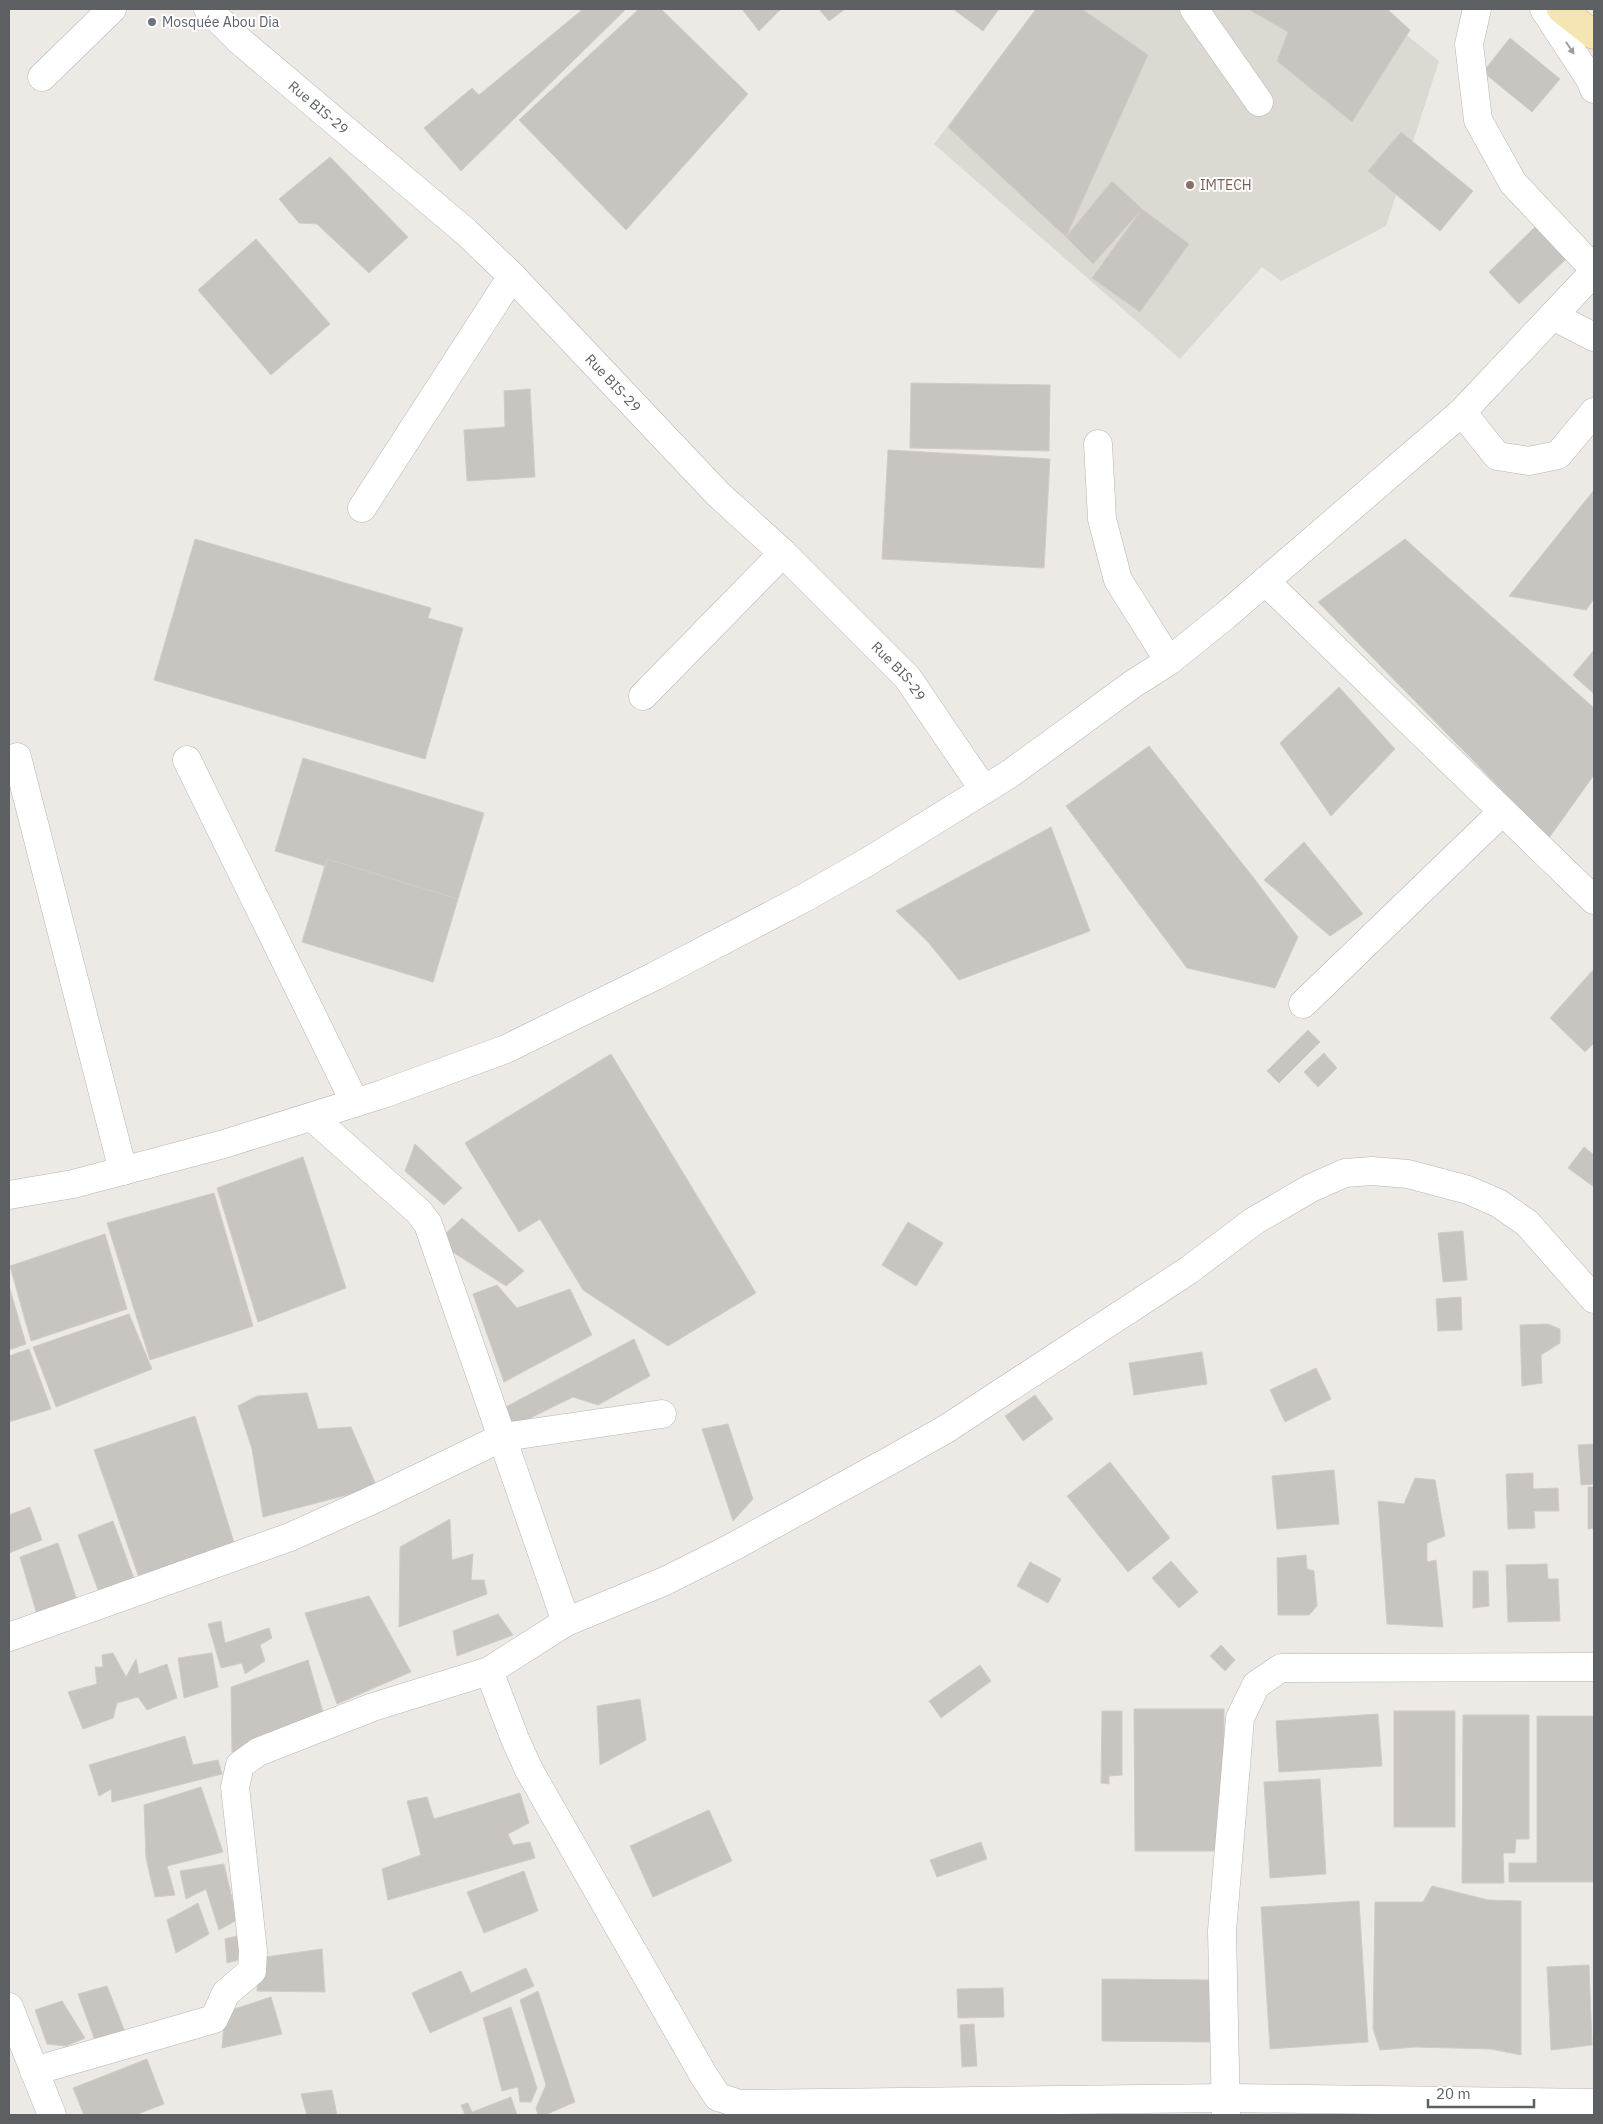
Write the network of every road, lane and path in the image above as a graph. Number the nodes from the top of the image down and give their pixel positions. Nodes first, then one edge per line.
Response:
1 (112, 9) edge
2 (208, 9) edge
3 (1194, 9) edge
4 (1477, 9) edge
5 (1544, 9) edge
6 (1561, 9) edge
7 (1594, 35) edge
8 (42, 77) dead end
9 (1594, 89) edge
10 (1259, 102) dead end
11 (512, 276) junction
12 (1591, 276) edge
13 (1552, 316) junction
14 (1594, 338) edge
15 (1462, 412) junction
16 (1594, 412) edge
17 (1098, 444) dead end
18 (362, 508) dead end
19 (782, 553) junction
20 (1265, 581) junction
21 (1169, 661) junction
22 (643, 696) dead end
23 (17, 757) dead end
24 (187, 760) dead end
25 (984, 790) junction
26 (1502, 812) junction
27 (1594, 900) edge
28 (1303, 1004) dead end
29 (355, 1103) junction
30 (312, 1117) junction
31 (123, 1171) junction
32 (9, 1194) edge
33 (1594, 1299) edge
34 (662, 1414) dead end
35 (503, 1437) junction
36 (566, 1622) junction
37 (9, 1637) edge
38 (1594, 1667) edge
39 (489, 1671) junction
40 (9, 2006) edge
41 (34, 2071) junction
42 (1594, 2103) edge
43 (1226, 2106) edge
44 (52, 2115) edge

1 - 8 street
2 - 11 street, Rue BIS-29
3 - 10 street
4 - 12 street
5 -> 9 street
6 - 7 main road
11 - 18 street
11 - 19 street, Rue BIS-29
12 - 13 street
13 - 14 street
13 - 15 street
15 - 16 street
15 - 20 street
17 - 21 street
19 - 22 street
19 - 25 street, Rue BIS-29
20 - 21 street
20 - 26 street
21 - 25 street
23 - 31 street
24 - 29 street
25 - 29 street
26 - 27 street
26 - 28 street
29 - 30 street
30 - 31 street
30 - 35 street
31 - 32 street
33 - 36 street
34 - 35 street
35 - 36 street
35 - 37 street
36 - 39 street
38 - 43 street
39 - 41 street
39 - 43 street
40 - 41 street
41 - 44 street
42 - 43 street

